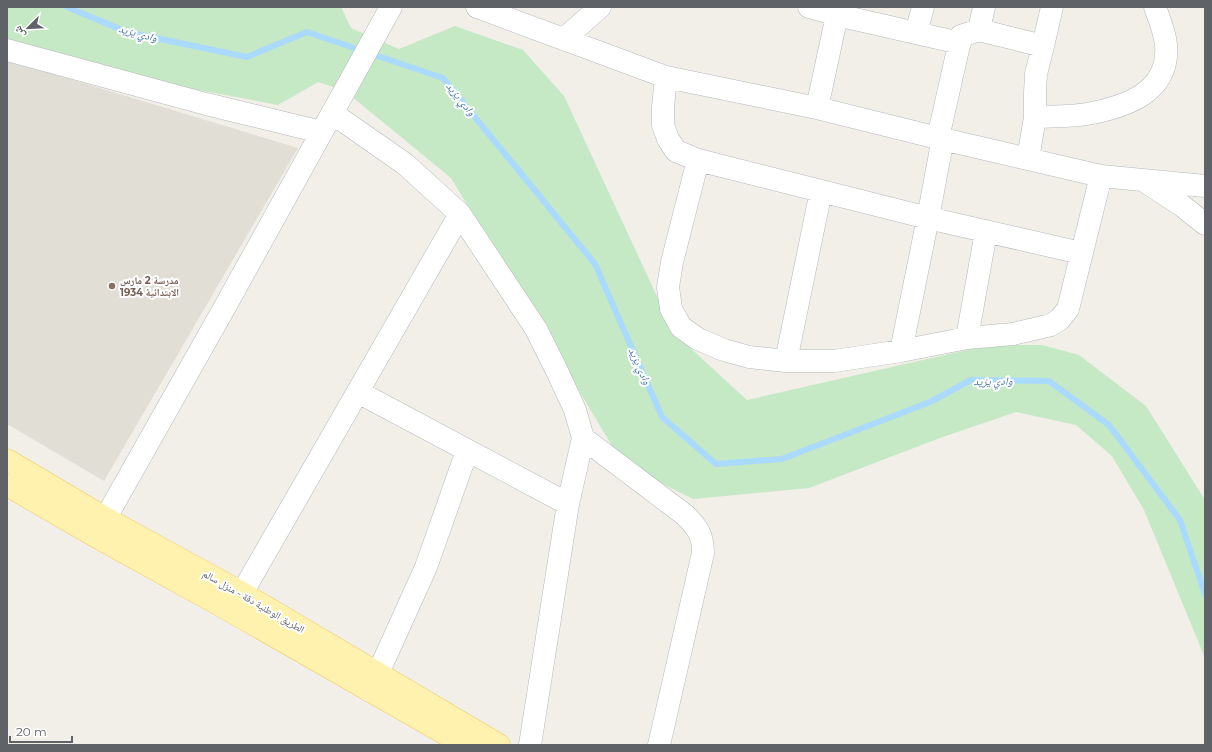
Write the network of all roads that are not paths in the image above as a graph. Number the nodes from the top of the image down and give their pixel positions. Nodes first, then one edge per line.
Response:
1 (477, 7) edge
2 (600, 7) edge
3 (809, 7) edge
4 (923, 7) edge
5 (984, 7) edge
6 (1052, 7) edge
7 (1155, 7) edge
8 (388, 12) edge
9 (850, 14) edge
10 (979, 30) junction
11 (916, 33) junction
12 (564, 39) junction
13 (960, 43) junction
14 (1043, 46) junction
15 (7, 50) edge
16 (666, 77) junction
17 (335, 107) junction
18 (817, 108) junction
19 (1035, 118) junction
20 (321, 132) junction
21 (941, 138) junction
22 (1028, 159) junction
23 (698, 160) junction
24 (1101, 176) junction
25 (1143, 180) junction
26 (1205, 186) edge
27 (821, 191) junction
28 (460, 214) junction
29 (928, 218) junction
30 (1205, 224) edge
31 (986, 232) junction
32 (1081, 253) junction
33 (967, 338) junction
34 (901, 351) junction
35 (786, 361) junction
36 (358, 392) junction
37 (583, 438) junction
38 (467, 451) junction
39 (7, 460) edge
40 (7, 485) edge
41 (568, 504) junction
42 (100, 527) junction
43 (242, 593) junction
44 (374, 682) junction
45 (465, 745) edge
46 (498, 745) edge
47 (530, 745) edge
48 (659, 745) edge

1 - 12 street
2 - 12 street
3 - 9 street
4 - 11 street
5 - 10 street
6 - 14 street
7 - 19 street
8 - 17 street
9 - 11 street
9 - 18 street
10 - 13 street
10 - 14 street
11 - 13 street
12 - 16 street
13 - 21 street
14 - 19 street
15 - 20 street
16 - 18 street
16 - 23 street
17 - 20 street
17 - 28 street
18 - 21 street
19 - 22 street
20 - 42 street
21 - 22 street
21 - 29 street
22 - 24 street
23 - 27 street
23 - 35 street
24 - 25 street
24 - 32 street
25 - 26 street
25 - 30 street
27 - 29 street
27 - 35 street
28 - 36 street
28 - 37 street
29 - 31 street
29 - 34 street
31 - 32 street
31 - 33 street
32 - 33 street
33 - 34 street
34 - 35 street
36 - 38 street
36 - 43 street
37 - 41 street
37 - 48 street
38 - 41 street
38 - 44 street
39 - 42 main road, الطريق الوطنية دقة - منزل سالم
40 - 42 main road, الطريق الوطنية دقة - منزل سالم
41 - 47 street
42 - 43 main road, الطريق الوطنية دقة - منزل سالم
42 - 44 main road, الطريق الوطنية دقة - منزل سالم
43 - 44 main road, الطريق الوطنية دقة - منزل سالم
44 - 45 main road, الطريق الوطنية دقة - منزل سالم
44 - 46 main road, الطريق الوطنية دقة - منزل سالم

